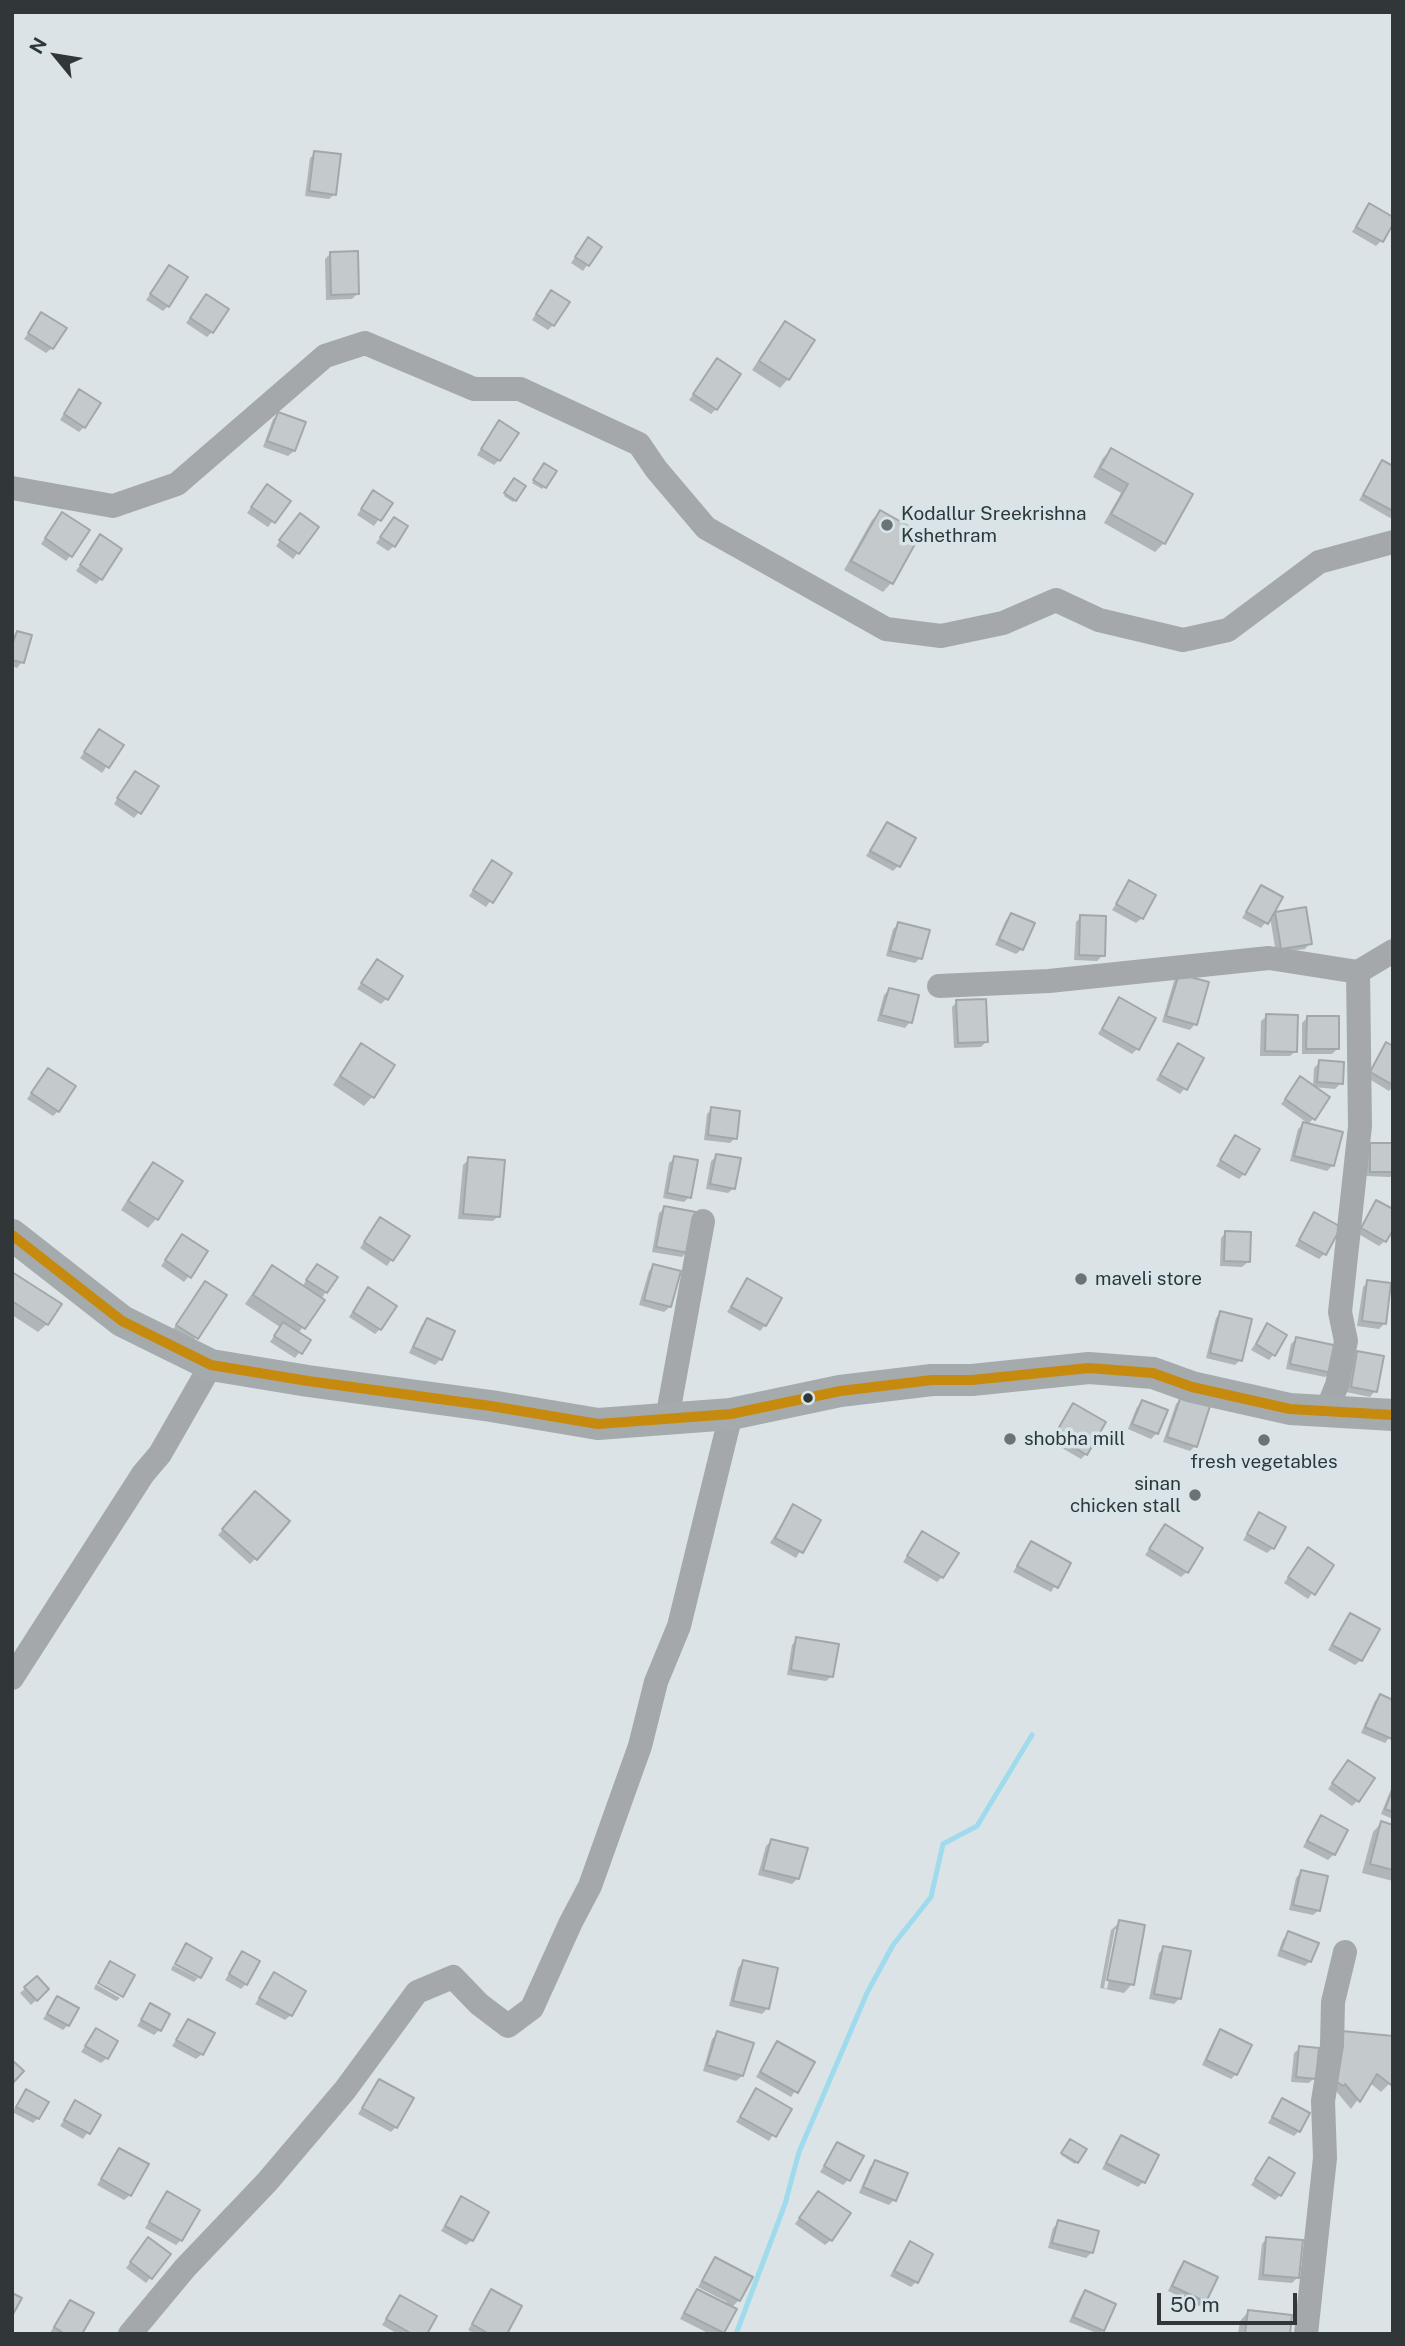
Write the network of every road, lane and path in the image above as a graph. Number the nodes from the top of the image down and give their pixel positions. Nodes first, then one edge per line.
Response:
1 (12, 488) edge
2 (1393, 542) edge
3 (1393, 951) edge
4 (1359, 972) junction
5 (939, 986) dead end
6 (703, 1221) dead end
7 (13, 1236) edge
8 (211, 1365) junction
9 (1326, 1412) junction
10 (732, 1413) junction
11 (1393, 1415) edge
12 (667, 1419) junction
13 (12, 1678) edge
14 (1345, 1952) dead end
15 (130, 2334) edge
16 (1306, 2334) edge

1 - 2 street
3 - 4 street
4 - 5 street
4 - 9 street
6 - 12 street
7 - 8 main road
8 - 12 main road
8 - 13 street
9 - 10 main road
9 - 11 main road
10 - 12 main road
10 - 15 street
14 - 16 street

